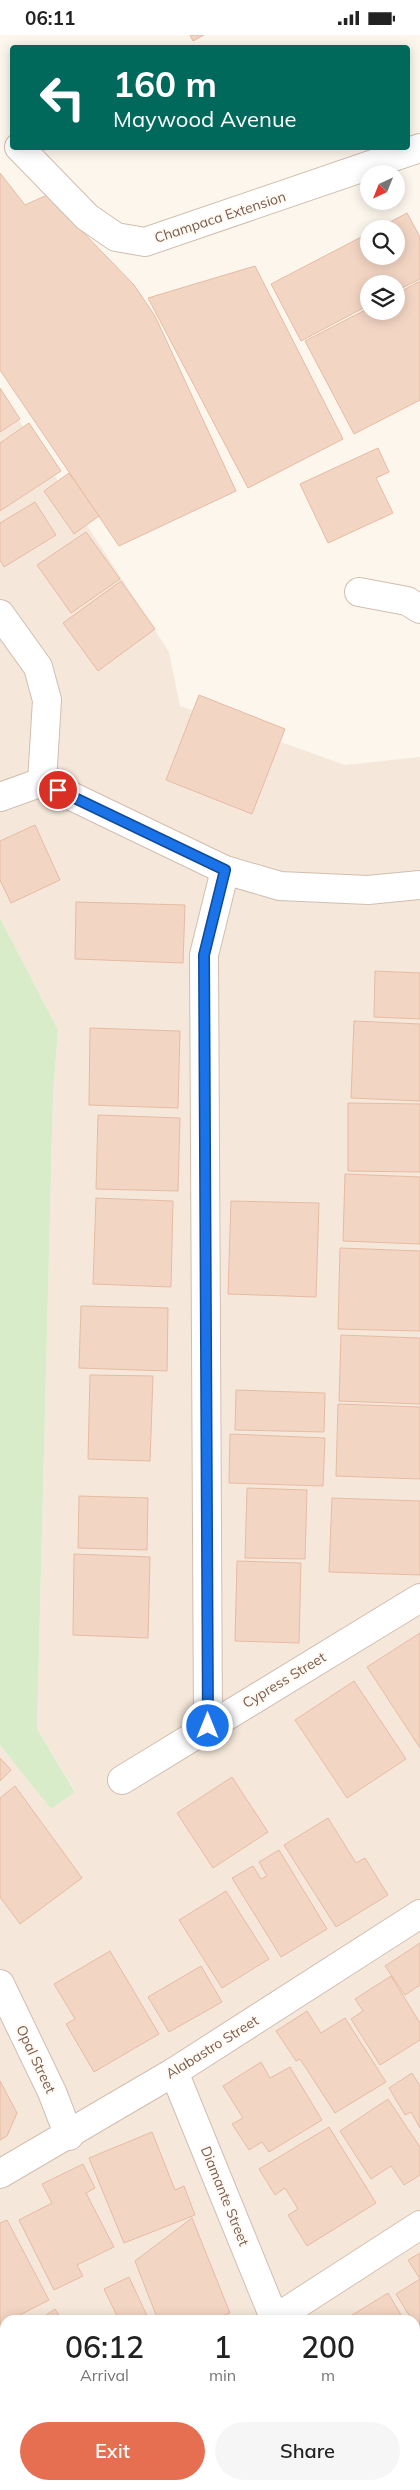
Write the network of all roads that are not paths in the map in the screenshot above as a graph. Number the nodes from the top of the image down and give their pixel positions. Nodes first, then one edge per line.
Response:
1 (420, 148) edge
2 (21, 150) edge
3 (359, 592) dead end
4 (420, 609) edge
5 (0, 614) edge
6 (42, 782) junction
7 (0, 797) edge
8 (225, 870) junction
9 (420, 885) edge
10 (420, 1598) edge
11 (208, 1726) junction
12 (122, 1780) dead end
13 (420, 1914) edge
14 (0, 1984) edge
15 (174, 2072) junction
16 (69, 2135) junction
17 (0, 2174) edge
18 (420, 2225) edge
19 (272, 2315) edge
20 (282, 2315) edge

1 - 2 street, Champaca Extension
3 - 4 street
5 - 6 street
6 - 7 street
6 - 8 street
8 - 9 street
8 - 11 street
10 - 11 street, Cypress Street
11 - 12 street, Cypress Street
13 - 15 street, Alabastro Street
14 - 16 street, Opal Street
15 - 16 street, Alabastro Street
15 - 19 street, Diamante Street
16 - 17 street, Alabastro Street
18 - 20 street

